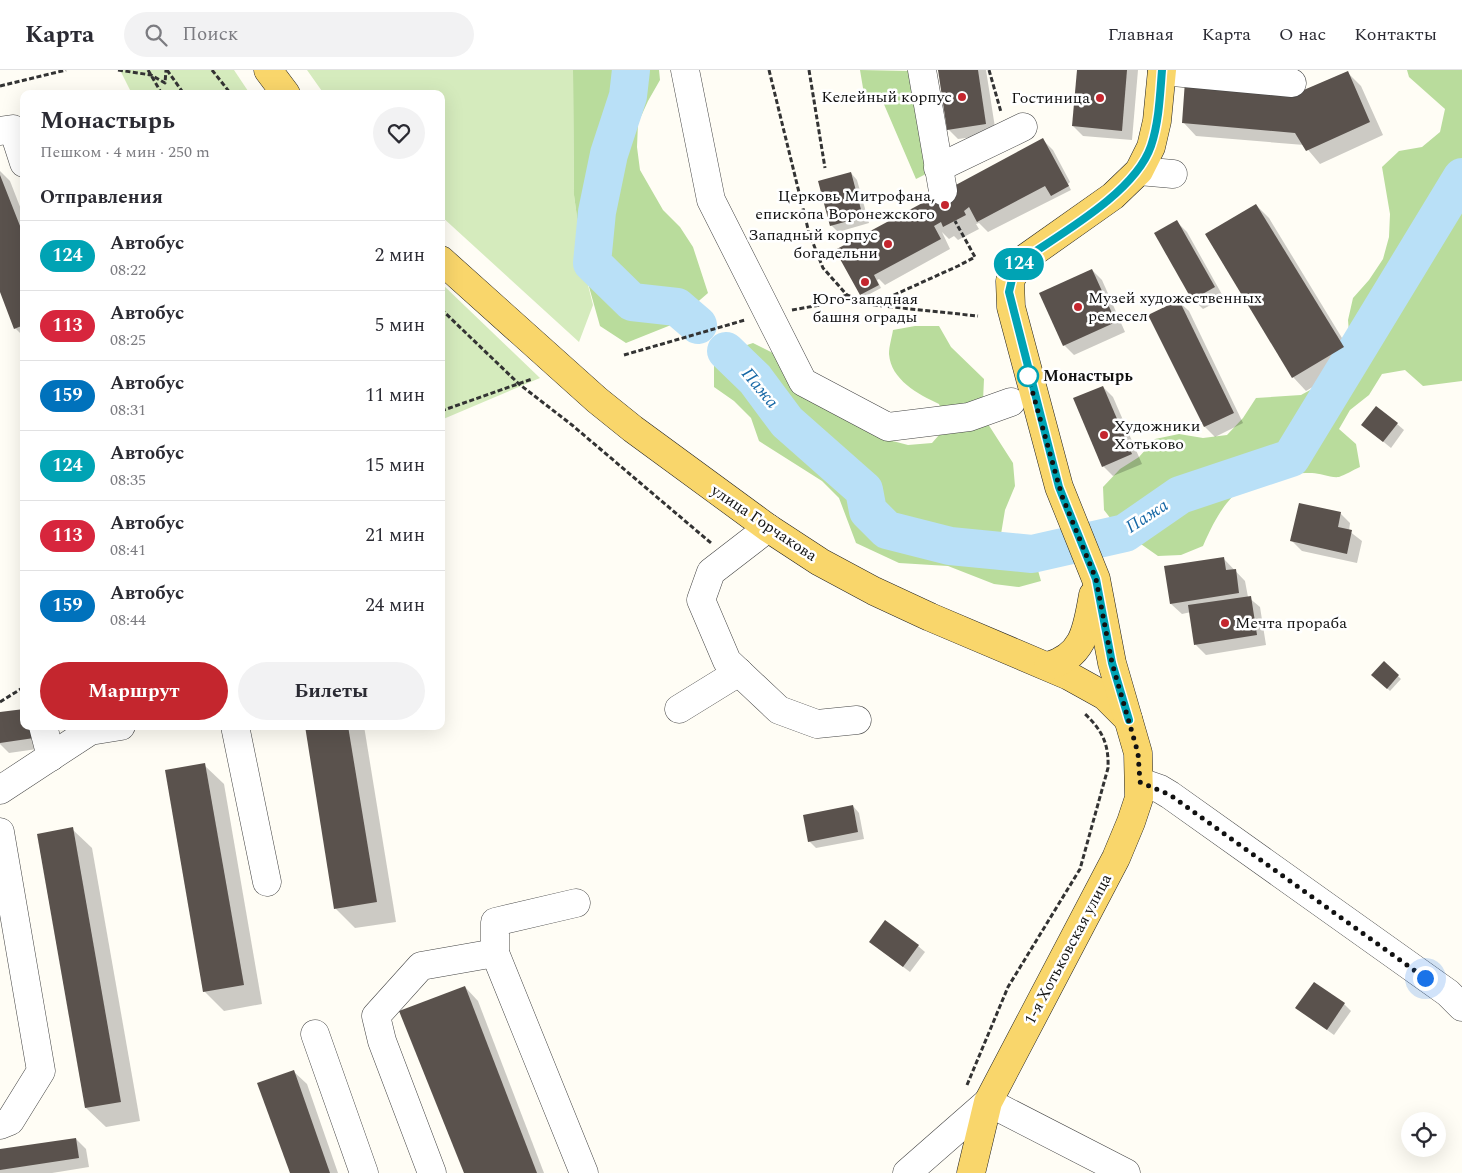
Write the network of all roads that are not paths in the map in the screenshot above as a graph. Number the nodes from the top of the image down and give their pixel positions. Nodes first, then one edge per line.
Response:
1 (268, 70) edge
2 (685, 70) edge
3 (922, 70) edge
4 (1162, 71) edge
5 (1292, 83) dead end
6 (283, 90) edge
7 (0, 130) edge
8 (1016, 130) road end
9 (20, 151) edge
10 (1139, 171) junction
11 (1172, 174) dead end
12 (445, 264) edge
13 (1011, 402) dead end
14 (768, 528) junction
15 (1096, 579) junction
16 (1048, 666) junction
17 (739, 672) junction
18 (679, 709) dead end
19 (857, 720) dead end
20 (1129, 720) junction
21 (44, 730) edge
22 (96, 730) edge
23 (236, 730) edge
24 (51, 757) junction
25 (1140, 782) junction
26 (0, 790) edge
27 (0, 832) edge
28 (267, 882) dead end
29 (576, 903) dead end
30 (496, 953) junction
31 (1462, 1007) edge
32 (315, 1034) dead end
33 (976, 1097) junction
34 (0, 1125) edge
35 (364, 1173) edge
36 (432, 1173) edge
37 (584, 1173) edge
38 (907, 1173) edge
39 (971, 1173) edge
40 (1126, 1173) edge

1 - 6 main road
2 - 13 street
3 - 8 street
4 - 5 street
4 - 10 main road, 1-я Хотьковская улица
7 - 9 street
10 - 11 street
10 - 15 main road, 1-я Хотьковская улица
12 - 14 main road, улица Горчакова
14 - 16 main road, улица Горчакова
14 - 17 street
15 - 16 main road
15 - 20 main road, 1-я Хотьковская улица
16 - 20 main road, улица Горчакова
17 - 18 street
17 - 19 street
20 - 25 main road, 1-я Хотьковская улица
21 - 24 street
22 - 24 street
23 - 28 street
24 - 26 street
25 - 31 street
25 - 33 main road, 1-я Хотьковская улица
27 - 34 street
29 - 30 street
30 - 36 street
30 - 37 street
32 - 35 street
33 - 38 street
33 - 39 main road, 1-я Хотьковская улица
33 - 40 street

